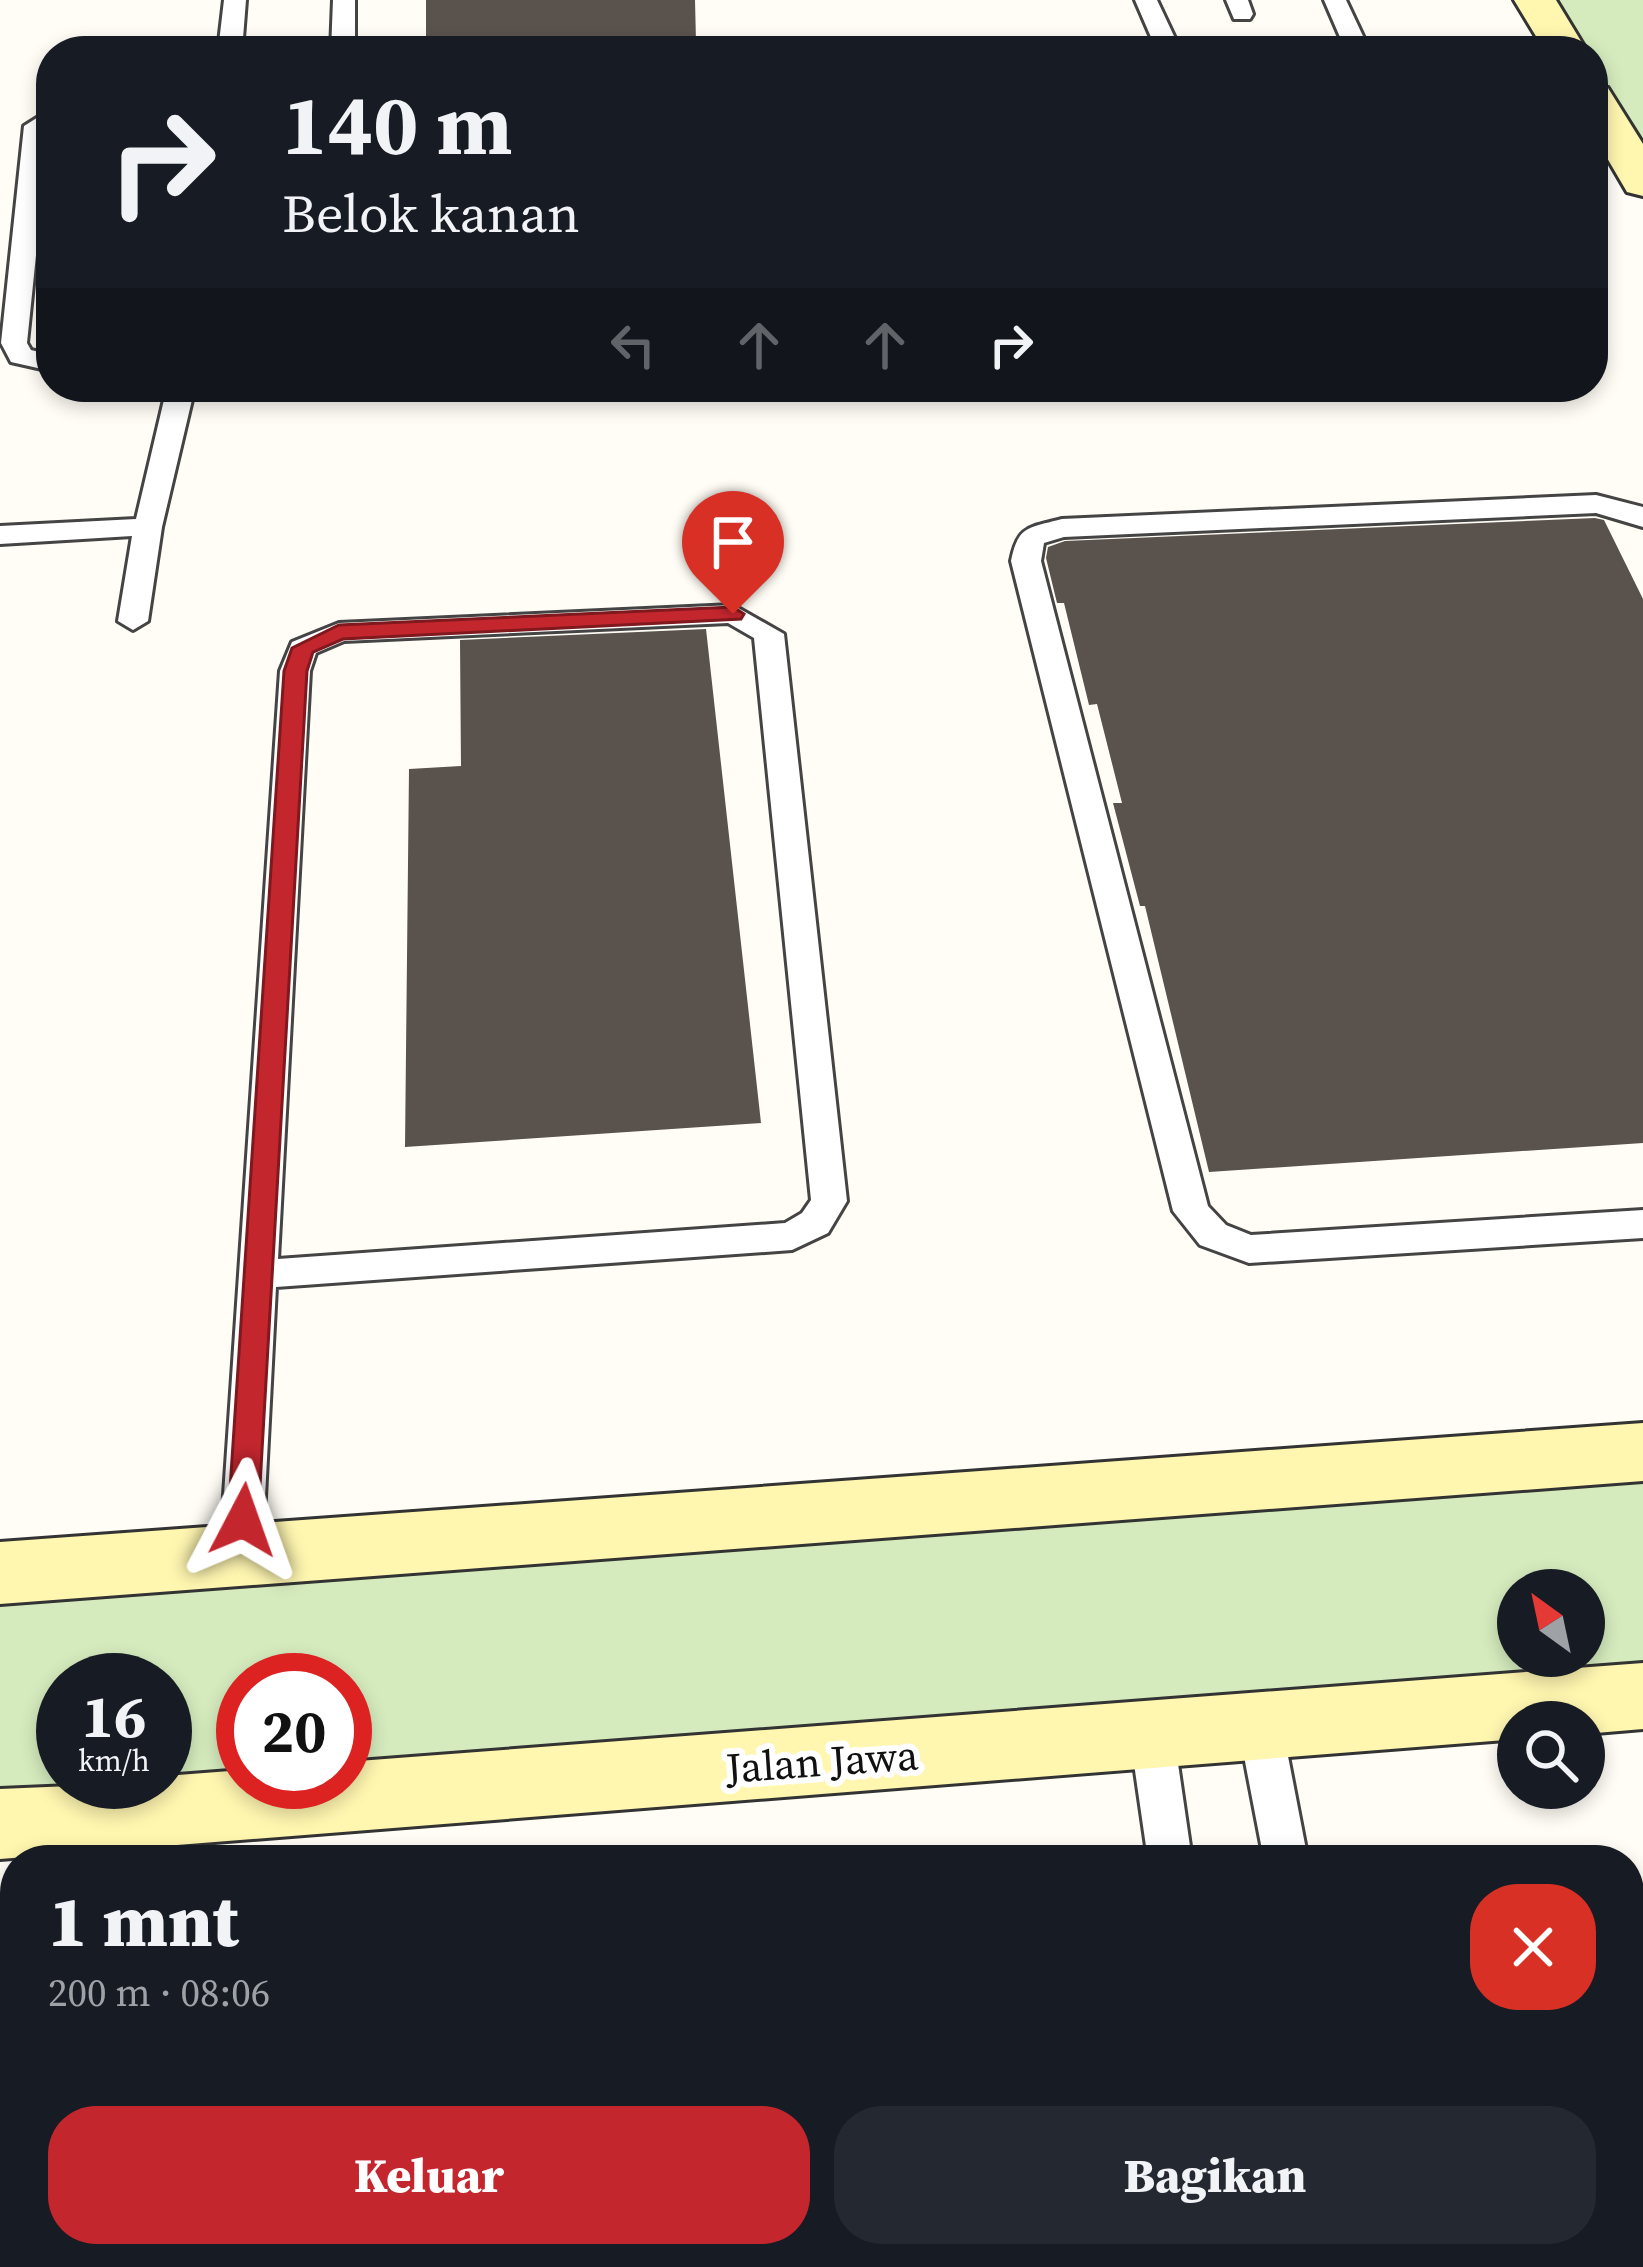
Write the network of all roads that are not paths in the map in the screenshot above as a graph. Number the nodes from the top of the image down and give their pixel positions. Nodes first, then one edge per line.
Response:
1 (235, 0) edge
2 (344, 0) edge
3 (1146, 0) edge
4 (1335, 0) edge
5 (1535, 0) edge
6 (231, 36) edge
7 (343, 36) edge
8 (1162, 36) edge
9 (1351, 36) edge
10 (1557, 36) edge
11 (1608, 122) edge
12 (36, 126) edge
13 (1643, 182) edge
14 (36, 360) edge
15 (177, 402) edge
16 (1643, 518) edge
17 (148, 527) junction
18 (0, 535) edge
19 (133, 621) dead end
20 (1643, 1224) edge
21 (260, 1274) junction
22 (1643, 1451) edge
23 (241, 1554) junction
24 (0, 1574) edge
25 (1643, 1696) edge
26 (1260, 1725) junction
27 (1152, 1736) junction
28 (0, 1824) edge
29 (1168, 1845) edge
30 (1283, 1845) edge

1 - 6 lane
2 - 7 lane
3 - 8 lane
4 - 9 lane
5 - 10 street
11 - 13 street
12 - 14 lane
15 - 17 lane
16 - 20 lane
17 - 18 lane
17 - 19 lane
21 - 21 lane
21 - 23 lane
22 - 23 street
23 - 24 street
25 - 26 street, Jalan Jawa
26 - 27 street, Jalan Jawa
26 - 30 lane
27 - 28 street, Jalan Jawa
27 - 29 lane

